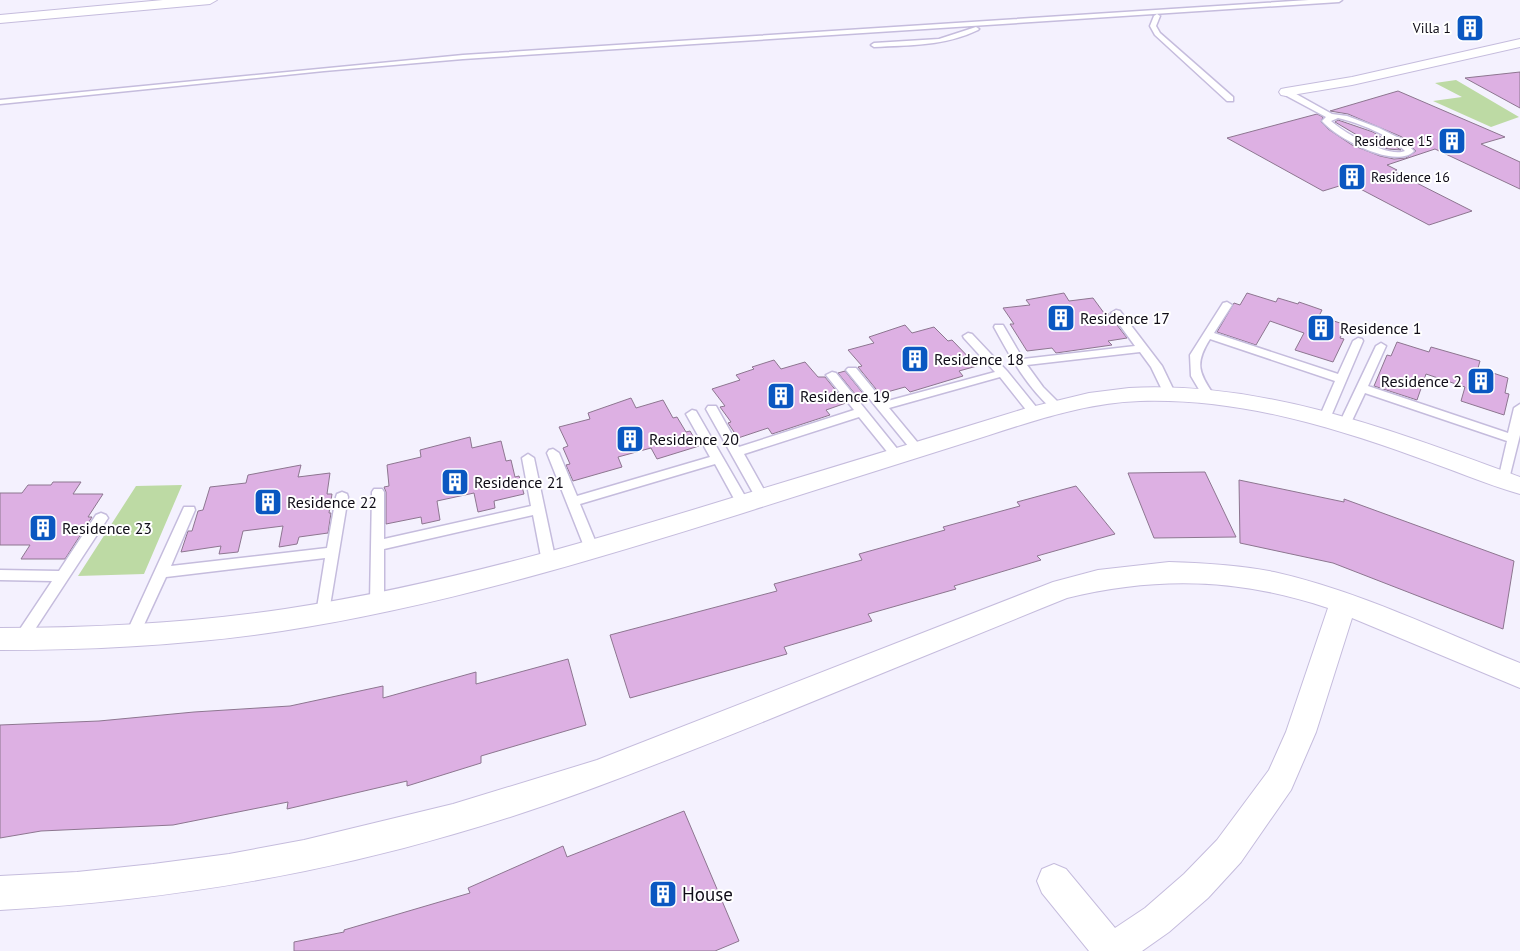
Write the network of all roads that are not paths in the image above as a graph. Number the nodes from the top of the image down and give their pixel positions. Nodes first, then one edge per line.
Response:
1 (126, 0) edge
2 (210, 0) edge
3 (1339, 0) edge
4 (1265, 5) junction
5 (1156, 16) junction
6 (2, 17) edge
7 (976, 29) junction
8 (874, 45) dead end
9 (1518, 45) edge
10 (1286, 92) joint
11 (1230, 99) dead end
12 (0, 102) edge
13 (0, 108) edge
14 (1331, 117) junction
15 (1227, 305) dead end
16 (1116, 313) dead end
17 (999, 327) dead end
18 (1208, 335) junction
19 (968, 336) dead end
20 (1358, 341) dead end
21 (1381, 346) dead end
22 (1142, 348) junction
23 (1019, 363) junction
24 (852, 370) dead end
25 (1003, 373) junction
26 (832, 375) dead end
27 (1341, 379) junction
28 (1361, 388) junction
29 (1170, 393) junction
30 (1208, 395) junction
31 (882, 406) junction
32 (1520, 408) edge
33 (712, 409) dead end
34 (1046, 410) junction
35 (862, 412) junction
36 (692, 414) dead end
37 (1335, 421) junction
38 (1513, 439) junction
39 (736, 452) junction
40 (553, 453) dead end
41 (907, 453) junction
42 (528, 458) dead end
43 (718, 459) junction
44 (1512, 483) edge
45 (378, 492) dead end
46 (342, 496) dead end
47 (752, 500) junction
48 (573, 502) junction
49 (539, 508) junction
50 (189, 510) dead end
51 (102, 518) dead end
52 (377, 546) junction
53 (592, 550) junction
54 (333, 552) junction
55 (549, 562) junction
56 (161, 572) junction
57 (0, 575) edge
58 (63, 576) junction
59 (377, 603) junction
60 (1343, 603) junction
61 (323, 614) junction
62 (132, 636) junction
63 (10, 639) edge
64 (1520, 676) edge
65 (1054, 881) dead end
66 (0, 893) edge
67 (1111, 951) edge

1 - 6 main road
2 - 6 main road
3 - 4 lane
4 - 5 lane
4 - 12 lane
5 - 7 lane
5 - 11 lane
7 - 8 lane
7 - 13 lane
9 - 10 street
10 - 14 lane
14 - 14 lane
15 - 18 lane
16 - 22 lane
17 - 23 lane
18 - 27 lane
18 - 30 lane
19 - 25 lane
20 - 27 lane
21 - 28 lane
22 - 23 lane
22 - 29 lane
23 - 34 lane
24 - 31 lane
25 - 31 lane
25 - 34 lane
26 - 35 lane
27 - 37 lane
28 - 37 lane
28 - 38 lane
29 - 30 street
29 - 34 street
30 - 37 street
31 - 41 lane
32 - 38 lane
33 - 39 lane
34 - 41 street
35 - 39 lane
35 - 41 lane
36 - 43 lane
37 - 44 street
38 - 44 lane
39 - 47 lane
40 - 48 lane
41 - 47 street
42 - 49 lane
43 - 47 lane
43 - 48 lane
45 - 52 lane
46 - 54 lane
47 - 53 street
48 - 53 lane
49 - 52 lane
49 - 55 lane
50 - 56 lane
51 - 58 lane
52 - 59 lane
53 - 55 street
54 - 56 lane
54 - 61 lane
55 - 59 street
56 - 62 lane
57 - 58 lane
58 - 63 lane
59 - 61 street
60 - 64 street
60 - 66 street
60 - 67 street
61 - 62 street
62 - 63 street
65 - 67 street

